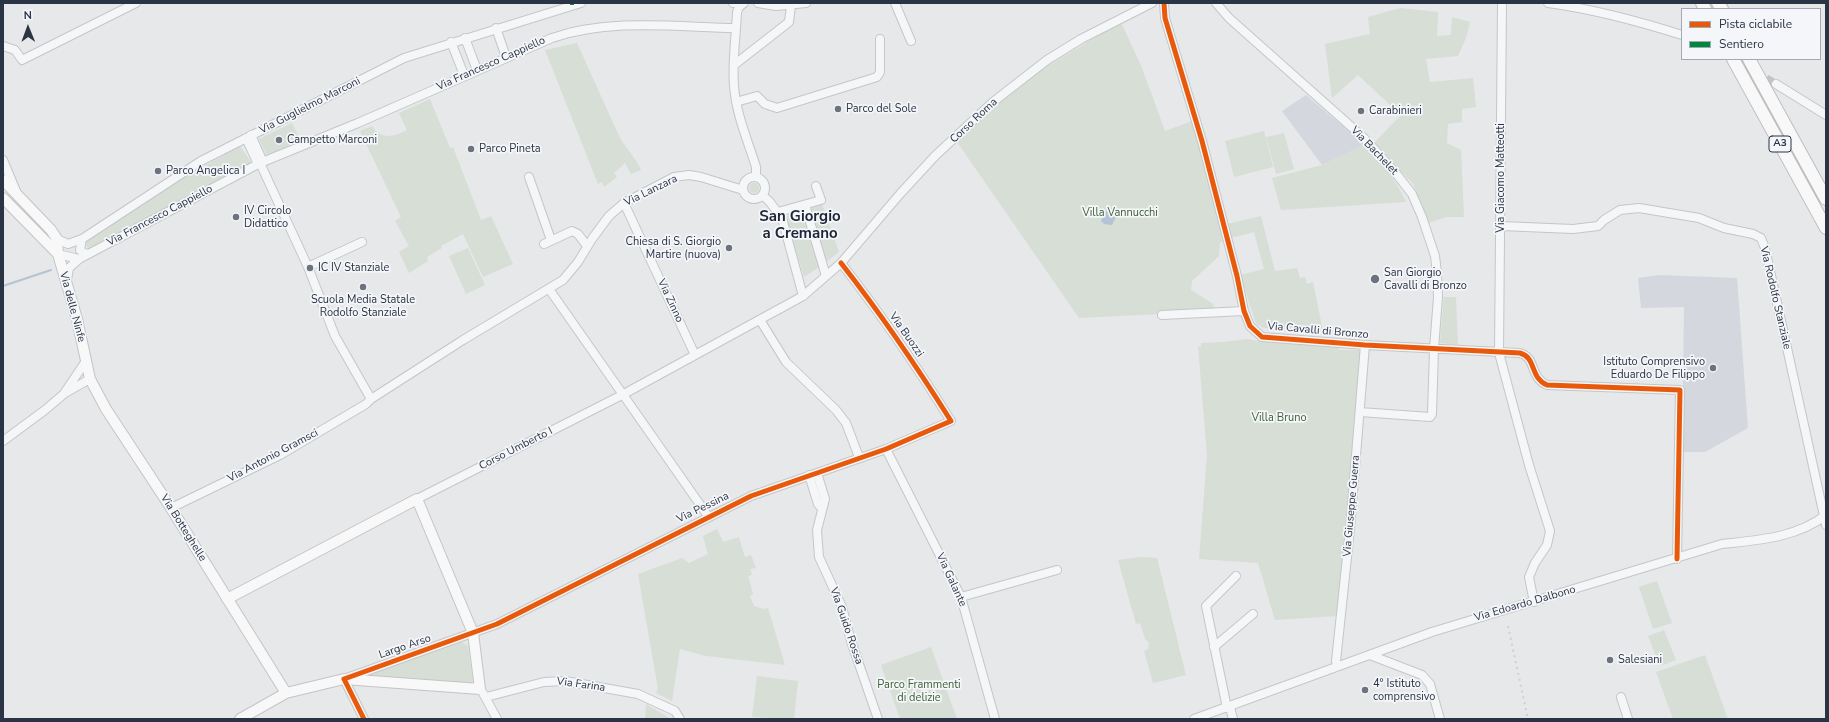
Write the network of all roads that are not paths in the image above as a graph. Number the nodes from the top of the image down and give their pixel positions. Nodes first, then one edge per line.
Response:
1 (136, 3) edge
2 (744, 3) edge
3 (758, 3) edge
4 (806, 3) edge
5 (894, 3) edge
6 (1152, 3) edge
7 (1164, 3) edge
8 (1216, 3) edge
9 (1502, 3) edge
10 (1548, 3) edge
11 (575, 4) edge
12 (791, 5) junction
13 (1573, 5) edge
14 (496, 28) junction
15 (736, 28) junction
16 (1681, 35) edge
17 (465, 38) junction
18 (880, 39) dead end
19 (911, 41) dead end
20 (451, 42) junction
21 (3, 46) edge
22 (506, 57) junction
23 (1734, 60) edge
24 (1750, 60) edge
25 (734, 65) junction
26 (477, 70) junction
27 (464, 75) junction
28 (1776, 84) tunnel mouth
29 (736, 102) junction
30 (1826, 115) edge
31 (248, 137) junction
32 (3, 160) edge
33 (260, 163) junction
34 (529, 177) dead end
35 (756, 177) junction
36 (3, 180) edge
37 (816, 186) dead end
38 (743, 190) junction
39 (18, 195) junction
40 (763, 196) junction
41 (3, 198) edge
42 (1826, 199) edge
43 (624, 204) junction
44 (805, 205) junction
45 (778, 212) junction
46 (1501, 226) junction
47 (1826, 228) edge
48 (82, 239) junction
49 (57, 240) junction
50 (362, 242) dead end
51 (587, 246) junction
52 (58, 254) junction
53 (88, 254) junction
54 (79, 259) junction
55 (841, 263) junction
56 (308, 267) junction
57 (826, 276) junction
58 (66, 283) junction
59 (549, 289) junction
60 (803, 296) junction
61 (1244, 311) junction
62 (1162, 315) dead end
63 (760, 320) junction
64 (1366, 345) junction
65 (1434, 349) junction
66 (1499, 352) junction
67 (695, 355) junction
68 (86, 361) junction
69 (90, 379) junction
70 (65, 393) junction
71 (622, 395) junction
72 (371, 398) junction
73 (1360, 412) junction
74 (951, 421) joint
75 (3, 441) edge
76 (886, 449) junction
77 (859, 457) junction
78 (813, 474) junction
79 (417, 499) junction
80 (171, 508) junction
81 (708, 516) junction
82 (1825, 519) edge
83 (1677, 559) junction
84 (1057, 570) dead end
85 (1236, 576) dead end
86 (961, 597) junction
87 (227, 599) junction
88 (1534, 602) junction
89 (1253, 614) dead end
90 (473, 633) junction
91 (1214, 647) junction
92 (1370, 655) junction
93 (1337, 666) junction
94 (344, 679) junction
95 (286, 693) junction
96 (483, 693) junction
97 (1621, 697) dead end
98 (1229, 708) junction
99 (675, 711) junction
100 (240, 719) edge
101 (364, 719) edge
102 (497, 719) edge
103 (680, 719) edge
104 (686, 719) edge
105 (878, 719) edge
106 (995, 719) edge
107 (1194, 719) edge
108 (1233, 719) edge
109 (1440, 719) edge
110 (1628, 719) edge

1 - 21 street
2 - 15 street
3 - 12 street
4 - 12 street
5 - 19 street
6 - 55 street, Corso Roma
7 - 61 street, Via Cavalli di Bronzo
8 - 65 street, Via Bachelet
9 - 46 street, Via Giacomo Matteotti
10 - 13 street
11 - 14 street, Via Guglielmo Marconi
12 - 25 street
13 - 16 street
14 - 17 street, Via Guglielmo Marconi
14 - 22 street
15 - 22 street, Via Francesco Cappiello
15 - 25 street
17 - 20 street, Via Guglielmo Marconi
17 - 26 street
18 - 29 street
20 - 27 street
20 - 31 street, Via Guglielmo Marconi
22 - 26 street, Via Francesco Cappiello
23 - 47 highway, A3
24 - 42 highway, A3
25 - 29 street
26 - 27 street, Via Francesco Cappiello
27 - 33 street, Via Francesco Cappiello
28 - 30 street
29 - 35 street
31 - 33 street
31 - 48 street, Via Guglielmo Marconi
32 - 39 street
33 - 53 street, Via Francesco Cappiello
33 - 56 street
34 - 51 street
35 - 38 street
35 - 40 street
36 - 39 main road
37 - 44 street
38 - 40 street
38 - 43 street, Via Lanzara
39 - 49 main road
40 - 45 street
41 - 52 main road
43 - 51 street, Via Lanzara
43 - 67 street, Via Zinno
44 - 45 street
44 - 57 street
45 - 60 street
46 - 66 street, Via Giacomo Matteotti
46 - 82 street, Via Rodolfo Stanziale
48 - 49 street, Via Guglielmo Marconi
48 - 53 street
49 - 52 main road, Via delle Ninfe
50 - 56 street
51 - 59 street, Via Lanzara
52 - 54 street
52 - 58 main road, Via delle Ninfe
53 - 54 street, Via Francesco Cappiello
54 - 58 street
55 - 57 street, Corso Roma
55 - 74 street, Via Buozzi
56 - 72 street
57 - 60 street, Corso Roma
58 - 68 main road, Via delle Ninfe
59 - 71 street
59 - 72 street, Via Antonio Gramsci
60 - 63 street, Corso Umberto I
61 - 62 street
61 - 64 street, Via Cavalli di Bronzo
63 - 67 street, Corso Umberto I
63 - 77 street
64 - 65 street, Via Cavalli di Bronzo
64 - 73 street, Via Giuseppe Guerra
65 - 66 street, Via Cavalli di Bronzo
65 - 73 street, Via Bachelet
66 - 83 street, Via Cavalli di Bronzo
66 - 88 street, Via Giacomo Matteotti
67 - 71 street, Corso Umberto I
68 - 69 main road, Via Botteghelle
68 - 70 street
69 - 70 street
69 - 80 main road, Via Botteghelle
70 - 75 street
71 - 79 street, Corso Umberto I
71 - 81 street
72 - 80 street, Via Antonio Gramsci
73 - 93 street, Via Giuseppe Guerra
74 - 76 street, Via Pessina
76 - 77 street, Via Pessina
76 - 86 street, Via Galante
77 - 78 street, Via Pessina
78 - 81 street, Via Pessina
78 - 105 street, Via Guido Rossa
79 - 87 main road, Corso Umberto I
79 - 90 main road
80 - 87 main road, Via Botteghelle
81 - 90 street, Via Pessina
82 - 83 street, Via Edoardo Dalbono
83 - 88 street, Via Edoardo Dalbono
84 - 86 street
85 - 91 street
86 - 106 street, Via Galante
87 - 95 main road, Via Botteghelle
88 - 92 street, Via Edoardo Dalbono
89 - 91 street
90 - 94 street, Largo Arso
90 - 96 main road
91 - 98 street
92 - 93 street, Via Edoardo Dalbono
92 - 109 street
93 - 98 street, Via Edoardo Dalbono
94 - 95 main road
94 - 96 main road
94 - 101 street
95 - 100 main road
96 - 99 street, Via Farina
96 - 102 street
97 - 110 street
98 - 107 street, Via Edoardo Dalbono
98 - 108 street
99 - 103 street
99 - 104 street, Via Farina

